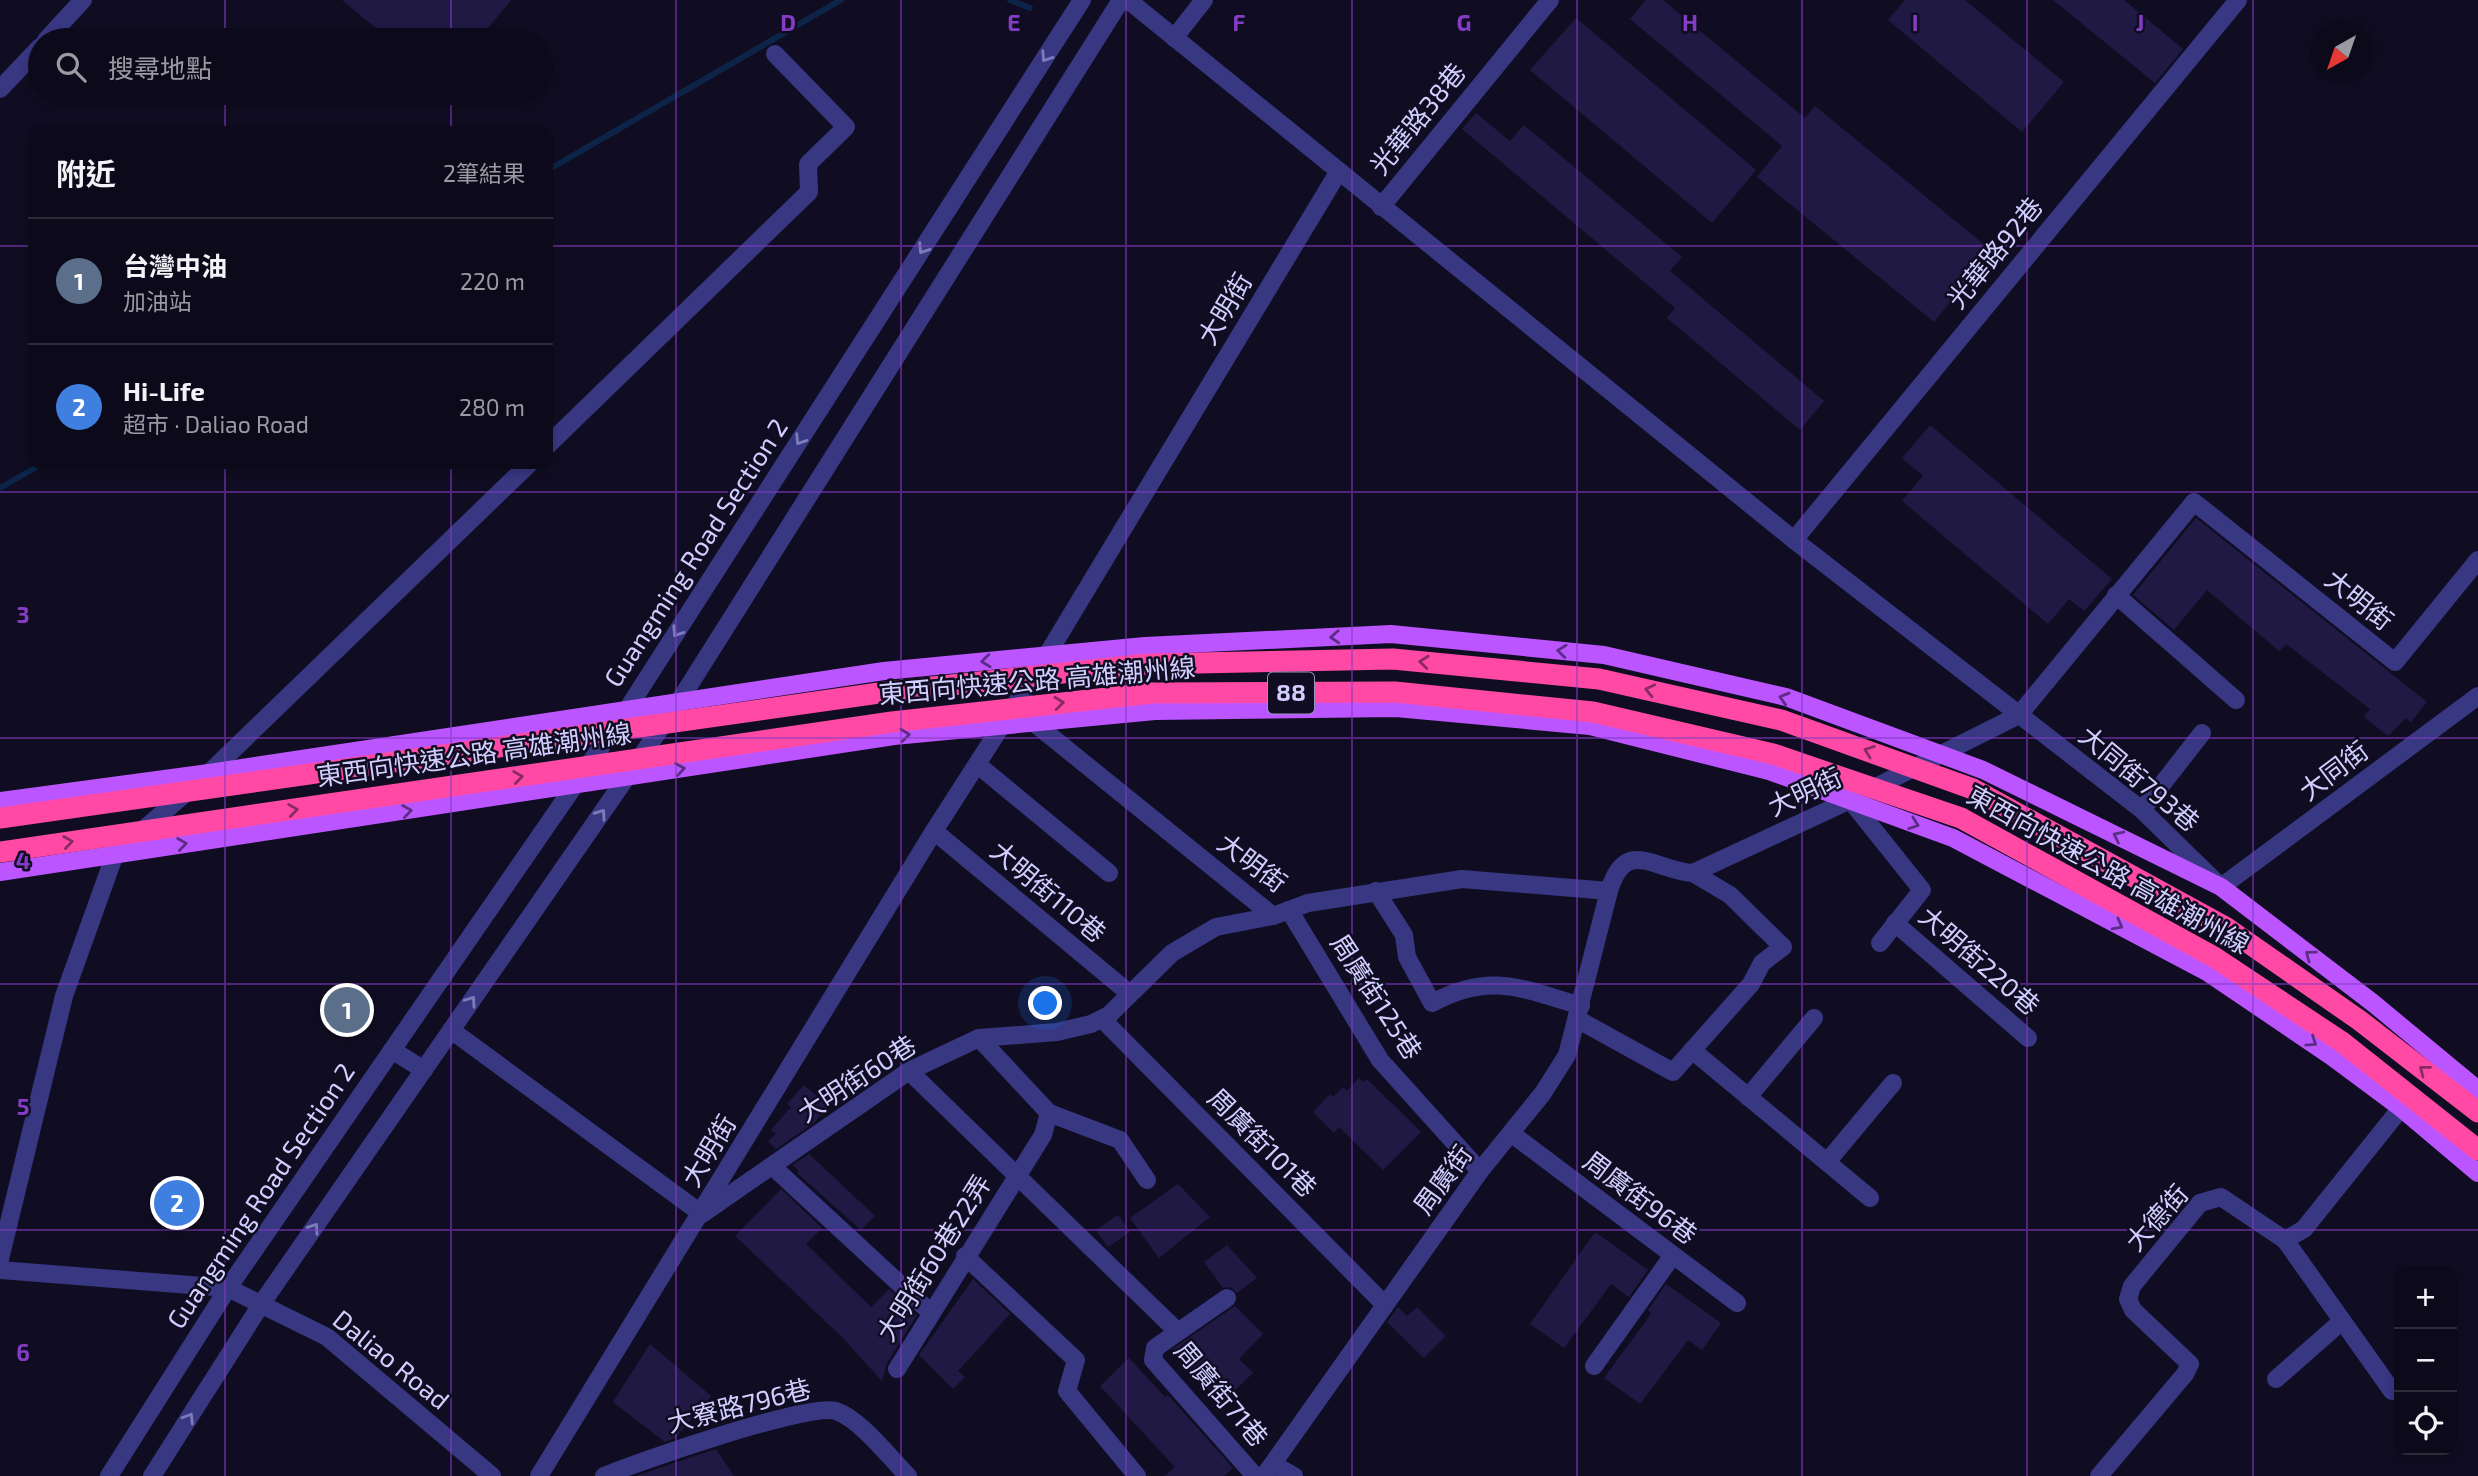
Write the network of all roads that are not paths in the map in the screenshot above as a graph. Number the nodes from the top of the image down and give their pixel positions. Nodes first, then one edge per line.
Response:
1 (83, 0) edge
2 (1082, 0) edge
3 (1121, 0) edge
4 (1128, 0) edge
5 (1204, 0) edge
6 (1550, 0) edge
7 (2238, 0) edge
8 (57, 28) edge
9 (1174, 38) junction
10 (775, 54) dead end
11 (28, 60) edge
12 (0, 89) edge
13 (1339, 171) junction
14 (1381, 207) junction
15 (553, 440) edge
16 (523, 469) edge
17 (1794, 540) junction
18 (2478, 560) edge
19 (2116, 595) junction
20 (1047, 655) junction
21 (2478, 696) edge
22 (2235, 700) dead end
23 (678, 703) junction
24 (628, 708) junction
25 (2019, 715) junction
26 (1033, 722) junction
27 (1003, 726) junction
28 (2202, 733) dead end
29 (1941, 754) junction
30 (978, 765) junction
31 (209, 773) junction
32 (627, 777) junction
33 (572, 786) junction
34 (1850, 800) junction
35 (0, 801) edge
36 (2142, 810) junction
37 (0, 818) edge
38 (934, 831) junction
39 (0, 852) edge
40 (115, 854) junction
41 (0, 872) edge
42 (1109, 873) dead end
43 (1693, 873) junction
44 (2221, 887) junction
45 (1376, 891) junction
46 (1609, 891) junction
47 (1281, 913) junction
48 (1895, 923) junction
49 (1880, 943) dead end
50 (1129, 993) junction
51 (1579, 1013) junction
52 (1814, 1018) dead end
53 (1102, 1019) junction
54 (451, 1030) junction
55 (979, 1038) junction
56 (2028, 1038) dead end
57 (392, 1050) junction
58 (1692, 1050) junction
59 (424, 1070) junction
60 (909, 1071) junction
61 (1893, 1083) dead end
62 (2478, 1090) edge
63 (1748, 1097) junction
64 (2402, 1108) junction
65 (2478, 1112) edge
66 (1049, 1113) junction
67 (1511, 1134) junction
68 (2478, 1150) edge
69 (1827, 1162) junction
70 (772, 1166) junction
71 (1480, 1171) junction
72 (2478, 1173) edge
73 (1017, 1175) junction
74 (1147, 1180) dead end
75 (1870, 1198) dead end
76 (702, 1214) junction
77 (2285, 1240) junction
78 (1673, 1255) junction
79 (965, 1256) junction
80 (0, 1259) edge
81 (0, 1270) edge
82 (228, 1288) junction
83 (1227, 1298) dead end
84 (262, 1303) junction
85 (1737, 1303) dead end
86 (1385, 1305) junction
87 (930, 1312) junction
88 (2342, 1321) junction
89 (1176, 1330) junction
90 (1594, 1366) dead end
91 (897, 1368) dead end
92 (2276, 1379) dead end
93 (2392, 1391) dead end
94 (1268, 1470) edge
95 (109, 1476) edge
96 (152, 1476) edge
97 (492, 1476) edge
98 (539, 1476) edge
99 (604, 1476) edge
100 (908, 1476) edge
101 (1137, 1476) edge
102 (1255, 1476) edge
103 (1294, 1476) edge
104 (2099, 1476) edge

1 - 8 street
2 -> 24 street, Guangming Road Section 2
3 - 23 street
4 - 9 street, 大同街793巷
5 - 9 street
6 - 14 street, 光華路38巷
7 - 17 street, 光華路92巷
9 - 13 street, 大同街793巷
10 - 15 street
11 - 12 street
13 - 14 street, 大同街793巷
13 - 20 street, 大明街
14 - 17 street, 大同街793巷
16 - 31 street
17 - 25 street, 大同街793巷
18 - 19 street, 大明街
19 - 22 street
19 - 25 street, 大明街
20 -> 23 main road
20 - 27 street, 大明街
29 -> 20 main road
21 - 44 street, 大同街
23 - 24 main road
23 - 32 street
24 - 31 main road
24 - 33 street, Guangming Road Section 2
25 - 29 street, 大明街
25 - 36 street, 大同街793巷
26 - 27 main road
26 - 34 main road
26 - 47 street, 大明街
27 - 30 street, 大明街
32 -> 27 main road
28 - 36 street
29 - 34 street, 大明街
44 -> 29 main road
30 - 38 street, 大明街
30 - 42 street
31 - 35 main road
31 - 40 street
32 - 33 main road
54 -> 32 street
40 -> 33 main road
33 - 57 street, Guangming Road Section 2
34 - 43 street, 大明街
34 - 48 street, 大明街220巷
34 -> 64 main road
36 - 44 street, 大同街793巷
65 -> 37 highway, 東西向快速公路 高雄潮州線 / 88
38 - 50 street, 大明街110巷
38 - 76 street, 大明街
39 -> 68 highway, 東西向快速公路 高雄潮州線 / 88
40 - 41 main road
40 - 80 street
43 - 46 street
43 - 58 street
62 -> 44 main road
45 - 46 street, 大明街
45 - 47 street, 大明街
45 - 51 street
46 - 51 street, 周廣街
47 - 50 street, 大明街60巷
47 - 71 street, 周廣街125巷
48 - 49 street, 大明街220巷
48 - 56 street, 大明街220巷
50 - 53 street, 大明街60巷
51 - 58 street
51 - 67 street, 周廣街
52 - 63 street
53 - 55 street, 大明街60巷
53 - 86 street, 周廣街101巷
54 - 59 street
54 - 76 street
55 - 60 street, 大明街60巷
55 - 66 street
57 - 59 street
57 - 82 street, Guangming Road Section 2
58 - 63 street
84 -> 59 street
60 - 70 street, 大明街60巷
60 - 73 street, 大明街60巷22弄
61 - 69 street
63 - 69 street
64 - 72 main road
64 - 77 street
66 - 73 street, 大明街60巷22弄
66 - 74 street
67 - 71 street, 周廣街
67 - 78 street, 周廣街96巷
69 - 75 street
70 - 76 street, 大明街60巷
70 - 87 street
71 - 86 street, 周廣街
73 - 79 street, 大明街60巷22弄
73 - 89 street, 大明街60巷22弄
76 - 98 street, 大明街
77 - 88 street
77 - 104 street, 大德街
78 - 85 street, 周廣街96巷
78 - 90 street
79 - 87 street, 大明街60巷22弄
79 - 101 street
81 - 82 street, Daliao Road
82 - 84 street, Daliao Road
82 - 95 street, Guangming Road Section 2
83 - 89 street, 周廣街71巷
96 -> 84 street
84 - 97 street, Daliao Road
86 - 94 street, 周廣街
87 - 91 street, 大明街60巷22弄
88 - 92 street
88 - 93 street
89 - 102 street, 周廣街71巷
94 - 103 street
99 - 100 street, 大寮路796巷

